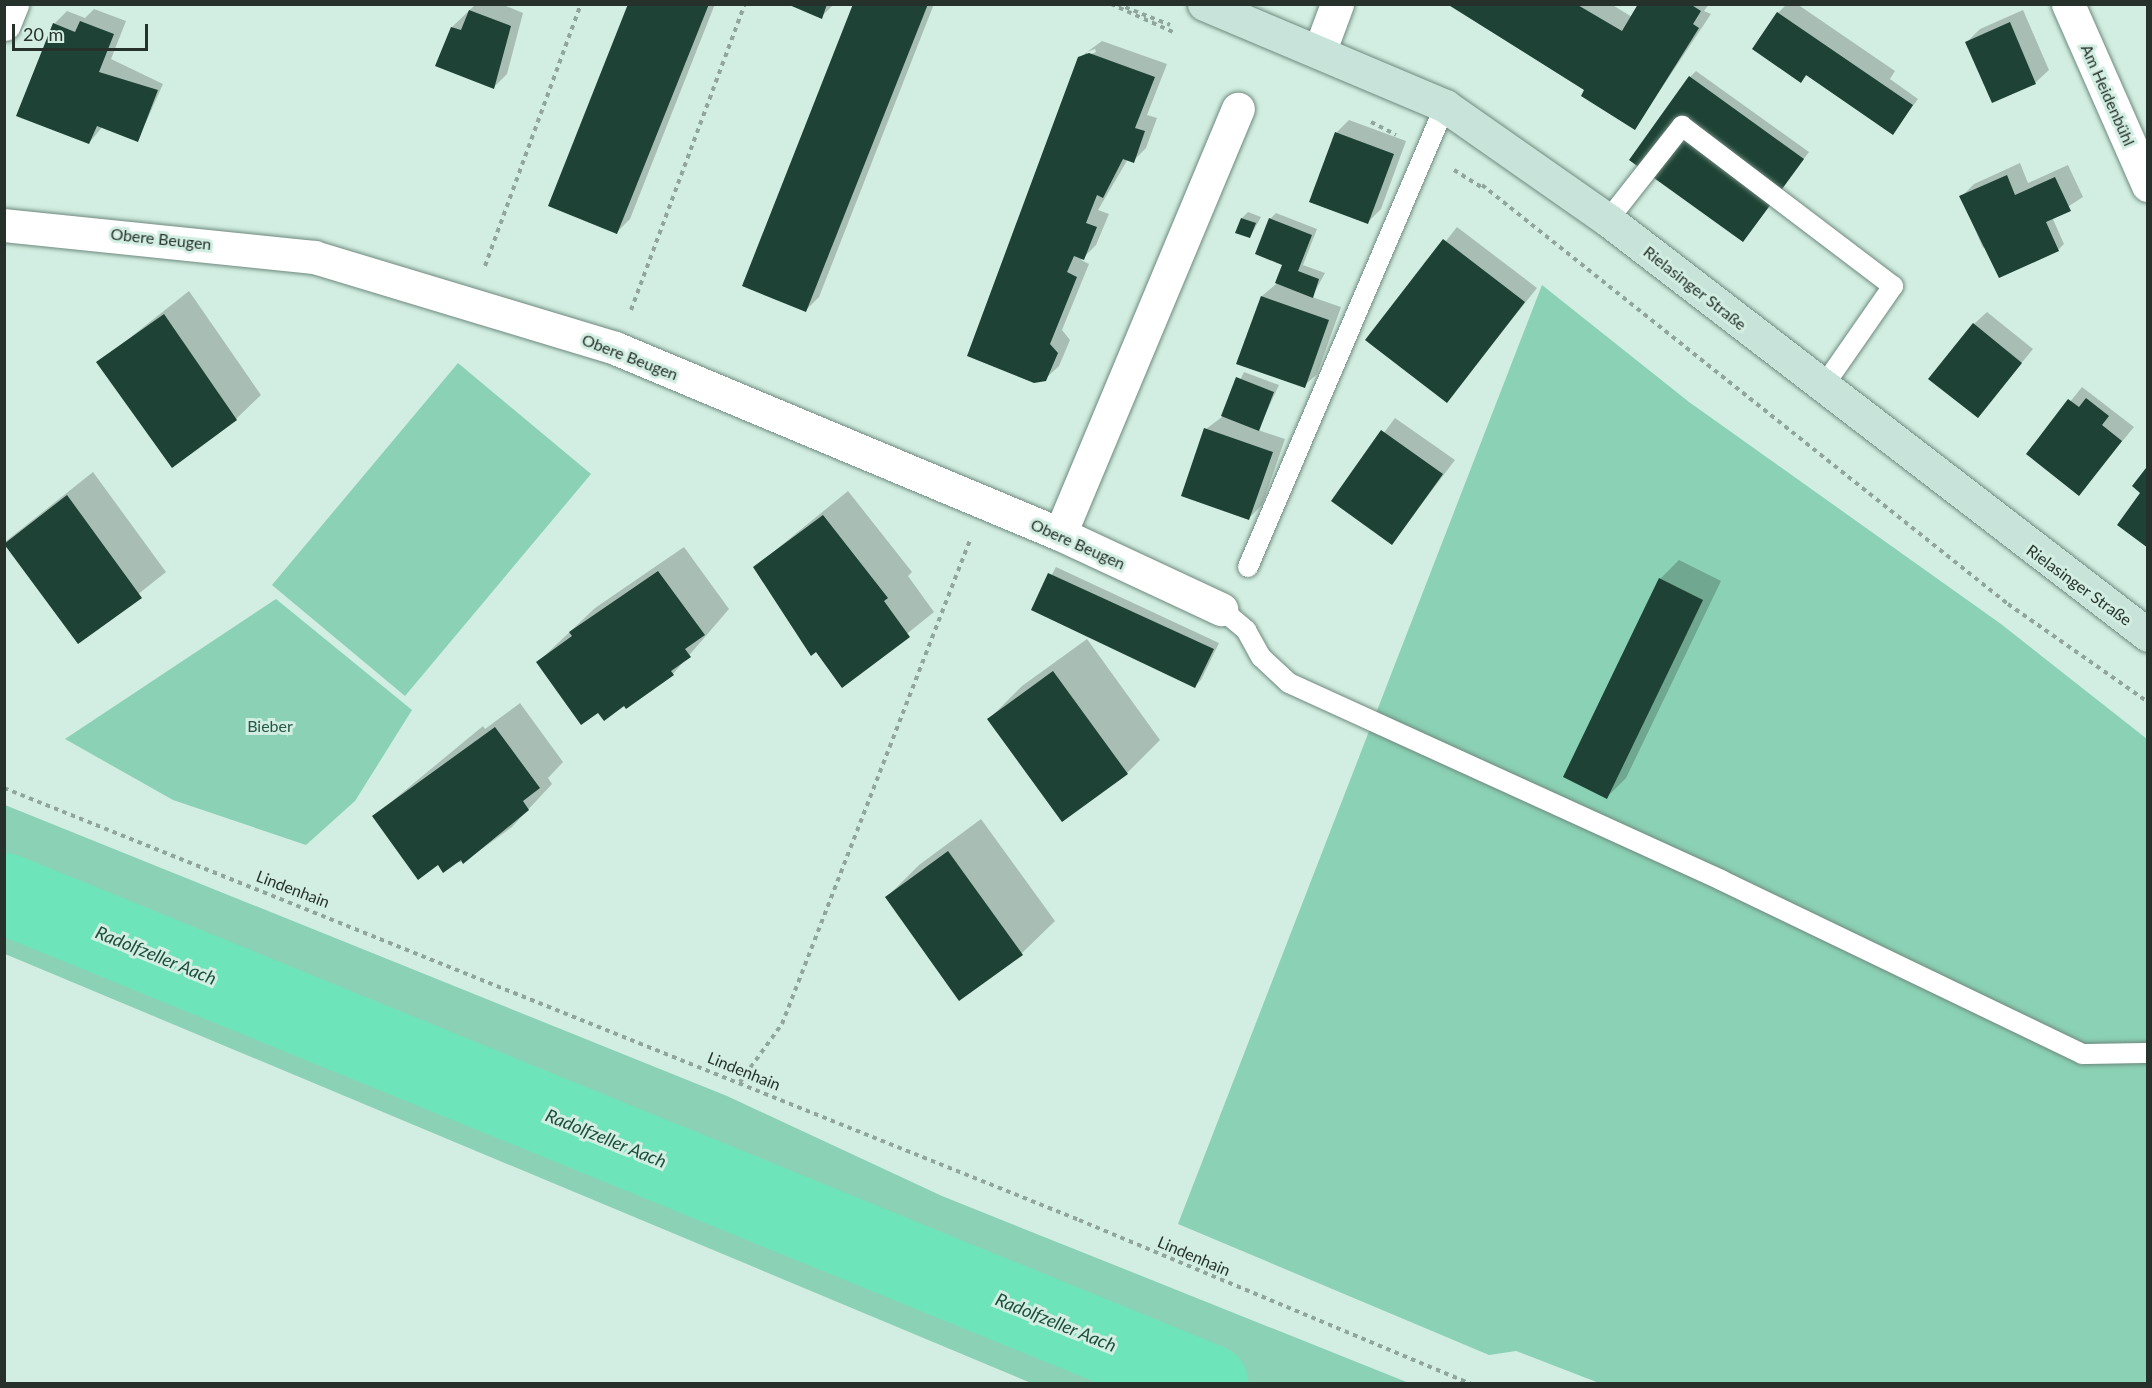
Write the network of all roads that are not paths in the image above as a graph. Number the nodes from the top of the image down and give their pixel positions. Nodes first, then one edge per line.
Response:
1 (12, 4) edge
2 (1204, 4) edge
3 (1337, 4) edge
4 (2068, 4) edge
5 (4, 24) edge
6 (1320, 50) junction
7 (1445, 106) junction
8 (1238, 109) dead end
9 (2148, 186) edge
10 (1608, 220) junction
11 (4, 225) edge
12 (1822, 388) junction
13 (1060, 534) junction
14 (1248, 567) dead end
15 (1221, 609) joint
16 (2148, 635) edge
17 (2148, 1053) edge

1 - 5 street
2 - 6 main road, Rielasinger Straße
3 - 6 street
4 - 9 street, Am Heidenbühl
6 - 7 main road, Rielasinger Straße
7 - 10 main road, Rielasinger Straße
7 - 14 lane
8 - 13 street
10 - 12 main road, Rielasinger Straße
10 - 12 lane
11 - 13 street, Obere Beugen
12 - 16 main road, Rielasinger Straße
13 - 15 street, Obere Beugen
15 - 17 lane

